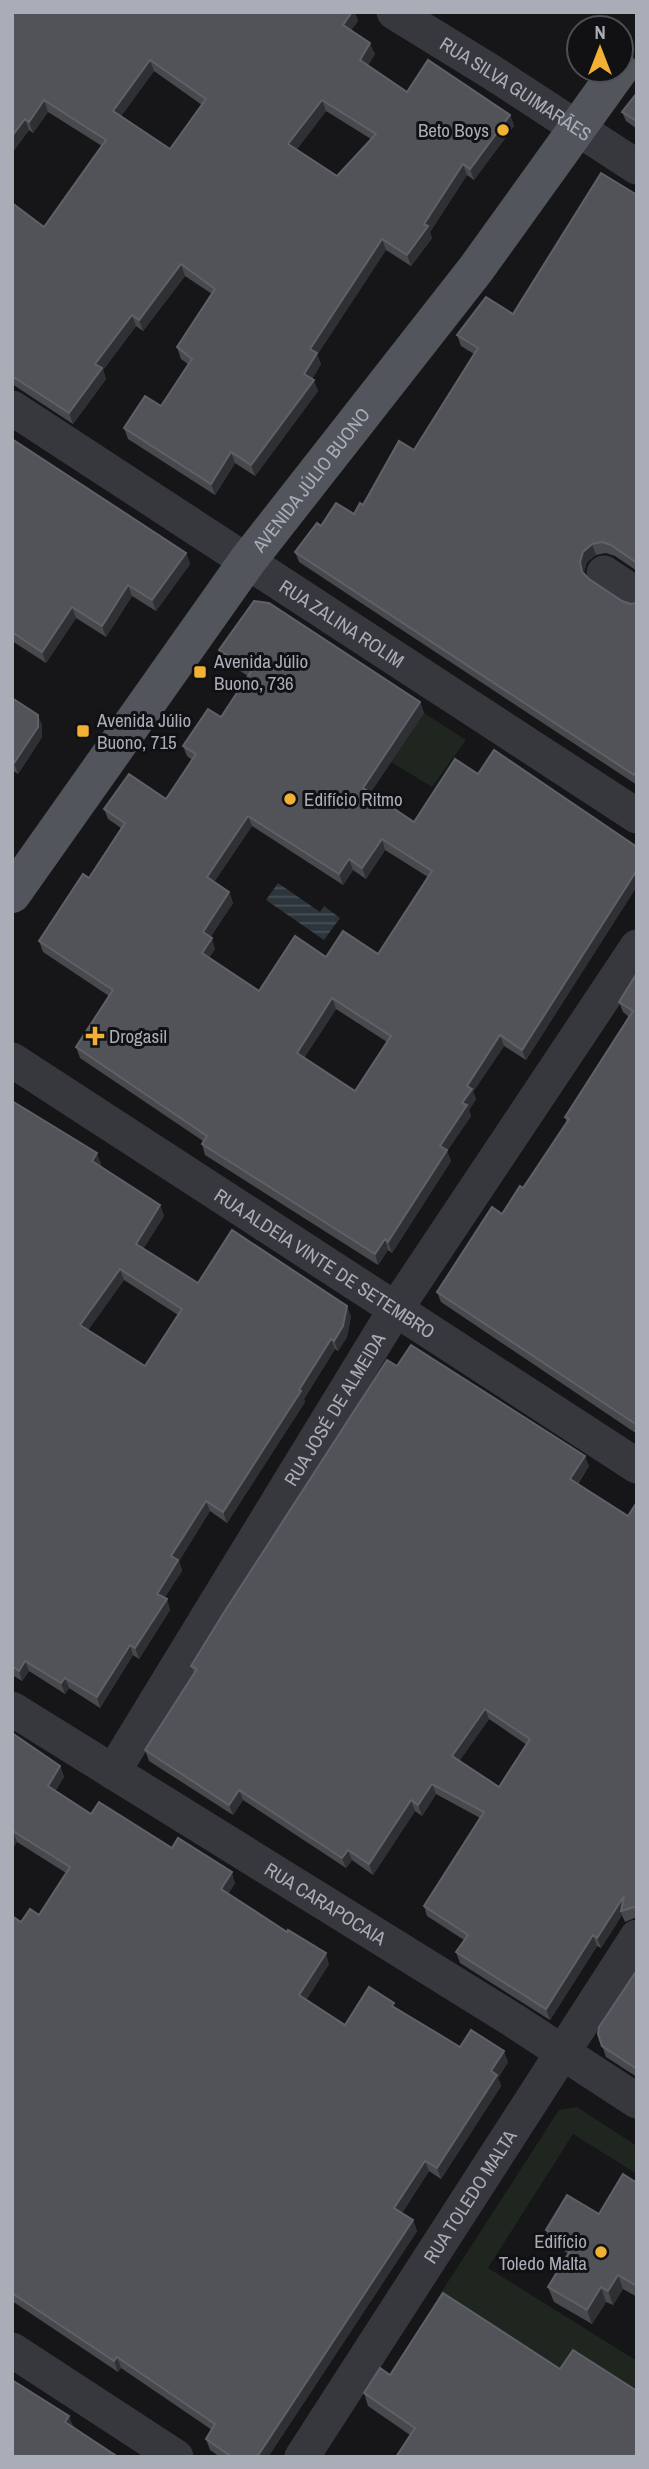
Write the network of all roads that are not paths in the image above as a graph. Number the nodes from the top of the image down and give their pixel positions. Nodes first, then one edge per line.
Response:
1 (394, 12) edge
2 (609, 84) edge
3 (578, 128) junction
4 (637, 167) edge
5 (12, 408) edge
6 (248, 560) junction
7 (604, 573) dead end
8 (637, 595) edge
9 (637, 816) edge
10 (12, 894) edge
11 (637, 947) edge
12 (12, 1060) edge
13 (394, 1310) junction
14 (637, 1466) edge
15 (12, 1709) edge
16 (113, 1772) junction
17 (637, 1937) edge
18 (562, 2052) junction
19 (637, 2101) edge
20 (12, 2350) edge
21 (176, 2457) edge
22 (302, 2457) edge

1 - 3 street, RUA SILVA GUIMARÃES
2 - 3 main road, AVENIDA JÚLIO BUONO
3 - 4 street, RUA SILVA GUIMARÃES
3 - 6 main road, AVENIDA JÚLIO BUONO
5 - 6 street, RUA ZALINA ROLIM
6 - 9 street, RUA ZALINA ROLIM
6 - 10 main road, AVENIDA JÚLIO BUONO
7 - 8 street
11 - 13 street, RUA JOSÉ DE ALMEIDA
12 - 13 street, RUA ALDEIA VINTE DE SETEMBRO
13 - 14 street, RUA ALDEIA VINTE DE SETEMBRO
13 - 16 street, RUA JOSÉ DE ALMEIDA
15 - 16 street, RUA CARAPOCAIA
16 - 18 street, RUA CARAPOCAIA
17 - 18 street, RUA TOLEDO MALTA
18 - 19 street, RUA CARAPOCAIA
18 - 22 street, RUA TOLEDO MALTA
20 - 21 street

